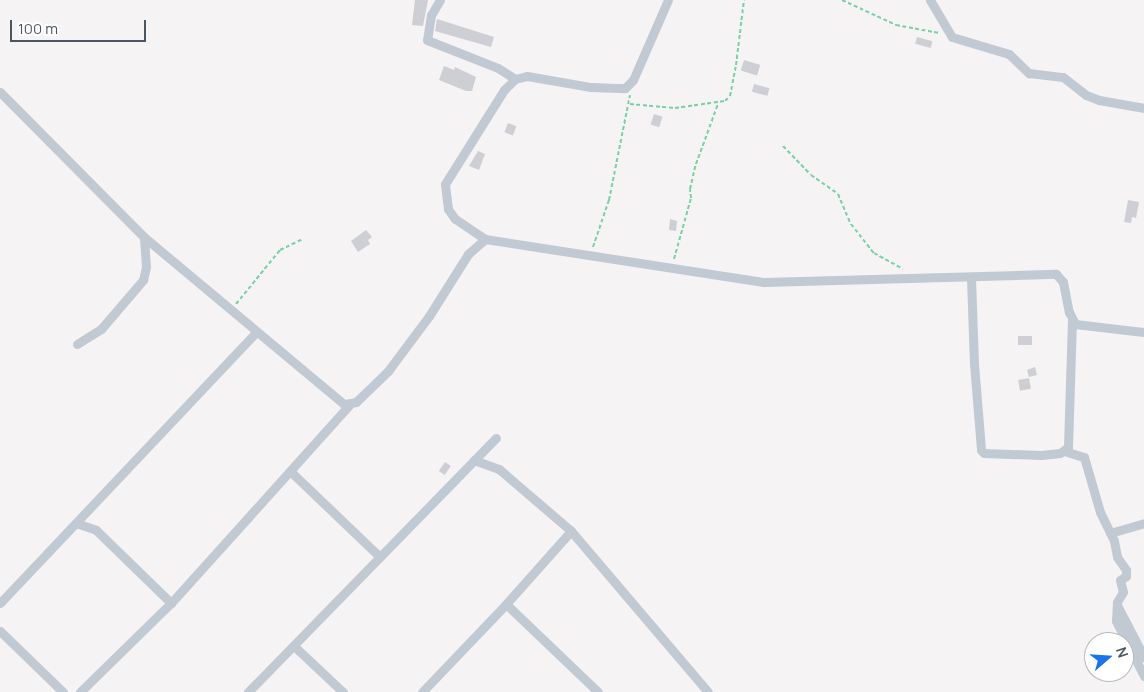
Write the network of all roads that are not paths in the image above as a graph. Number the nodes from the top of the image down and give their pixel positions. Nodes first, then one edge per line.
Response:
1 (440, 0) edge
2 (668, 0) edge
3 (930, 0) edge
4 (515, 78) junction
5 (0, 92) edge
6 (1144, 108) edge
7 (144, 237) junction
8 (485, 239) junction
9 (971, 278) junction
10 (1072, 321) junction
11 (256, 332) junction
12 (1144, 332) edge
13 (77, 344) dead end
14 (349, 405) junction
15 (496, 438) dead end
16 (1064, 451) junction
17 (474, 460) junction
18 (290, 471) junction
19 (76, 523) junction
20 (1144, 523) edge
21 (570, 530) junction
22 (1110, 533) junction
23 (380, 557) junction
24 (171, 602) junction
25 (0, 604) edge
26 (506, 604) junction
27 (1117, 604) junction
28 (0, 631) edge
29 (294, 647) junction
30 (1144, 657) edge
31 (1144, 676) edge
32 (63, 692) edge
33 (80, 692) edge
34 (248, 692) edge
35 (343, 692) edge
36 (422, 692) edge
37 (598, 692) edge
38 (708, 692) edge

1 - 4 street
2 - 4 street
3 - 6 street
4 - 8 street
5 - 7 street
7 - 11 street
7 - 13 street
8 - 9 street
8 - 14 street
9 - 10 street
9 - 16 street
10 - 12 street
10 - 16 street
11 - 14 street
11 - 19 street
14 - 18 street
15 - 17 street
16 - 22 street
17 - 21 street
17 - 23 street
18 - 23 street
18 - 24 street
19 - 24 street
19 - 25 street
20 - 22 street
21 - 26 street
21 - 38 street
22 - 27 street
23 - 29 street
24 - 33 street
26 - 36 street
26 - 37 street
27 - 30 street
27 - 31 street
28 - 32 street
29 - 34 street
29 - 35 street

